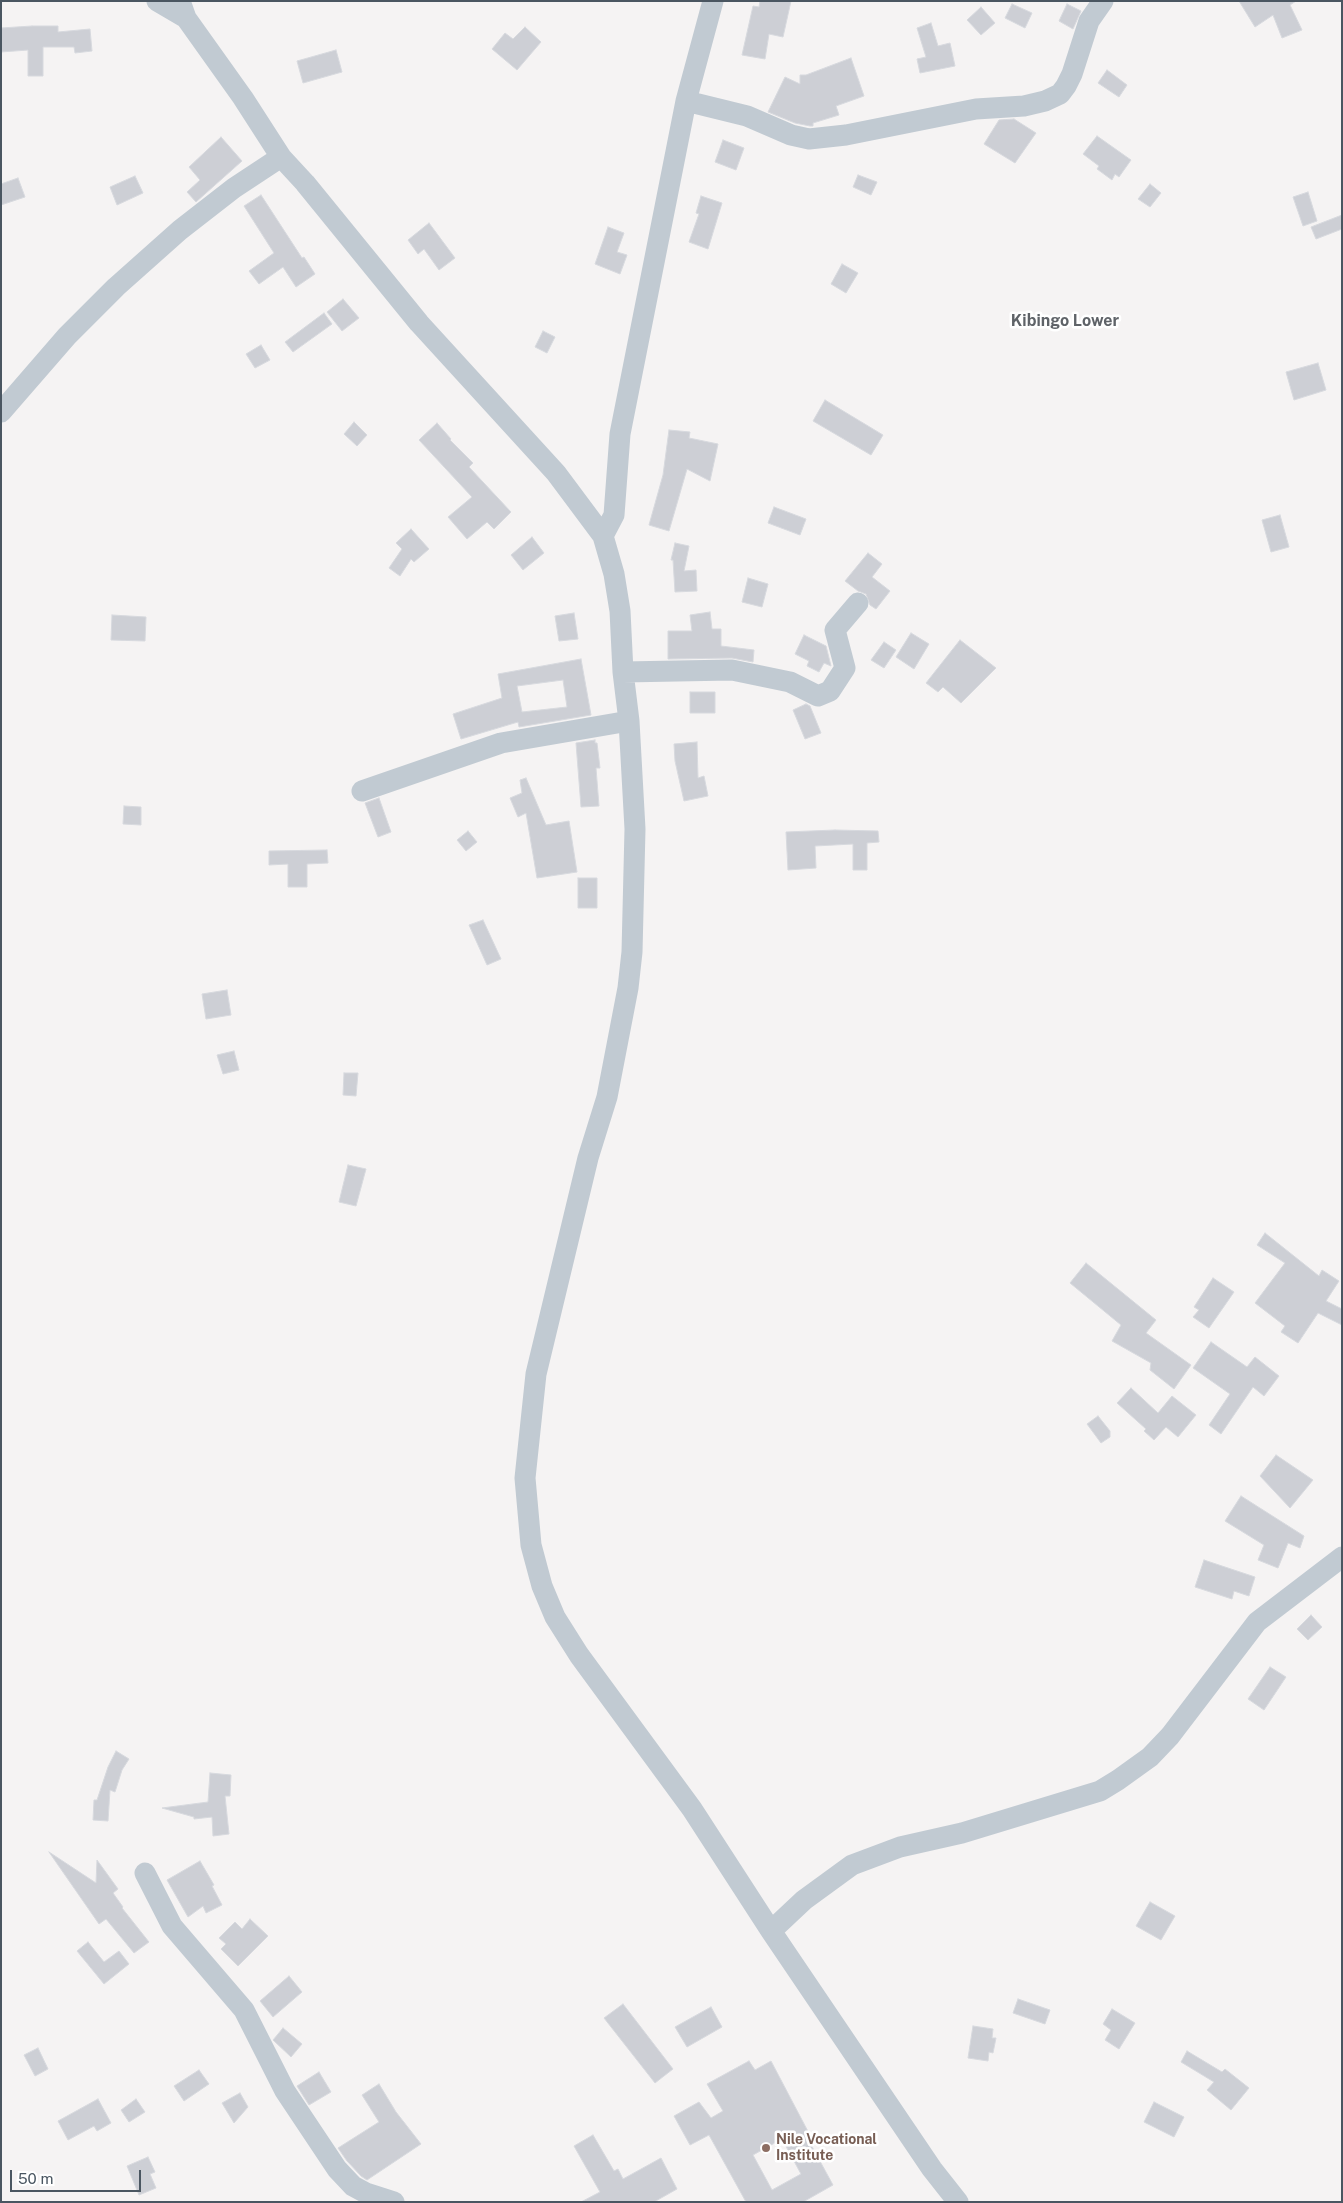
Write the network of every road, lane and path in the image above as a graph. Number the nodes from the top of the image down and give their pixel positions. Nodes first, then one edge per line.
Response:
1 (157, 1) edge
2 (712, 1) edge
3 (1103, 1) edge
4 (183, 9) edge
5 (686, 100) junction
6 (281, 157) junction
7 (1, 412) edge
8 (604, 536) junction
9 (858, 603) dead end
10 (623, 672) junction
11 (628, 722) junction
12 (362, 791) dead end
13 (1342, 1556) edge
14 (145, 1873) dead end
15 (771, 1931) junction
16 (394, 2202) edge
17 (958, 2202) edge

1 - 4 street
2 - 5 street
3 - 5 street
4 - 6 street
5 - 8 street
6 - 7 street
6 - 8 street
8 - 10 street
9 - 10 street
10 - 11 street
11 - 12 street
11 - 15 street
13 - 15 street
14 - 16 street
15 - 17 street

